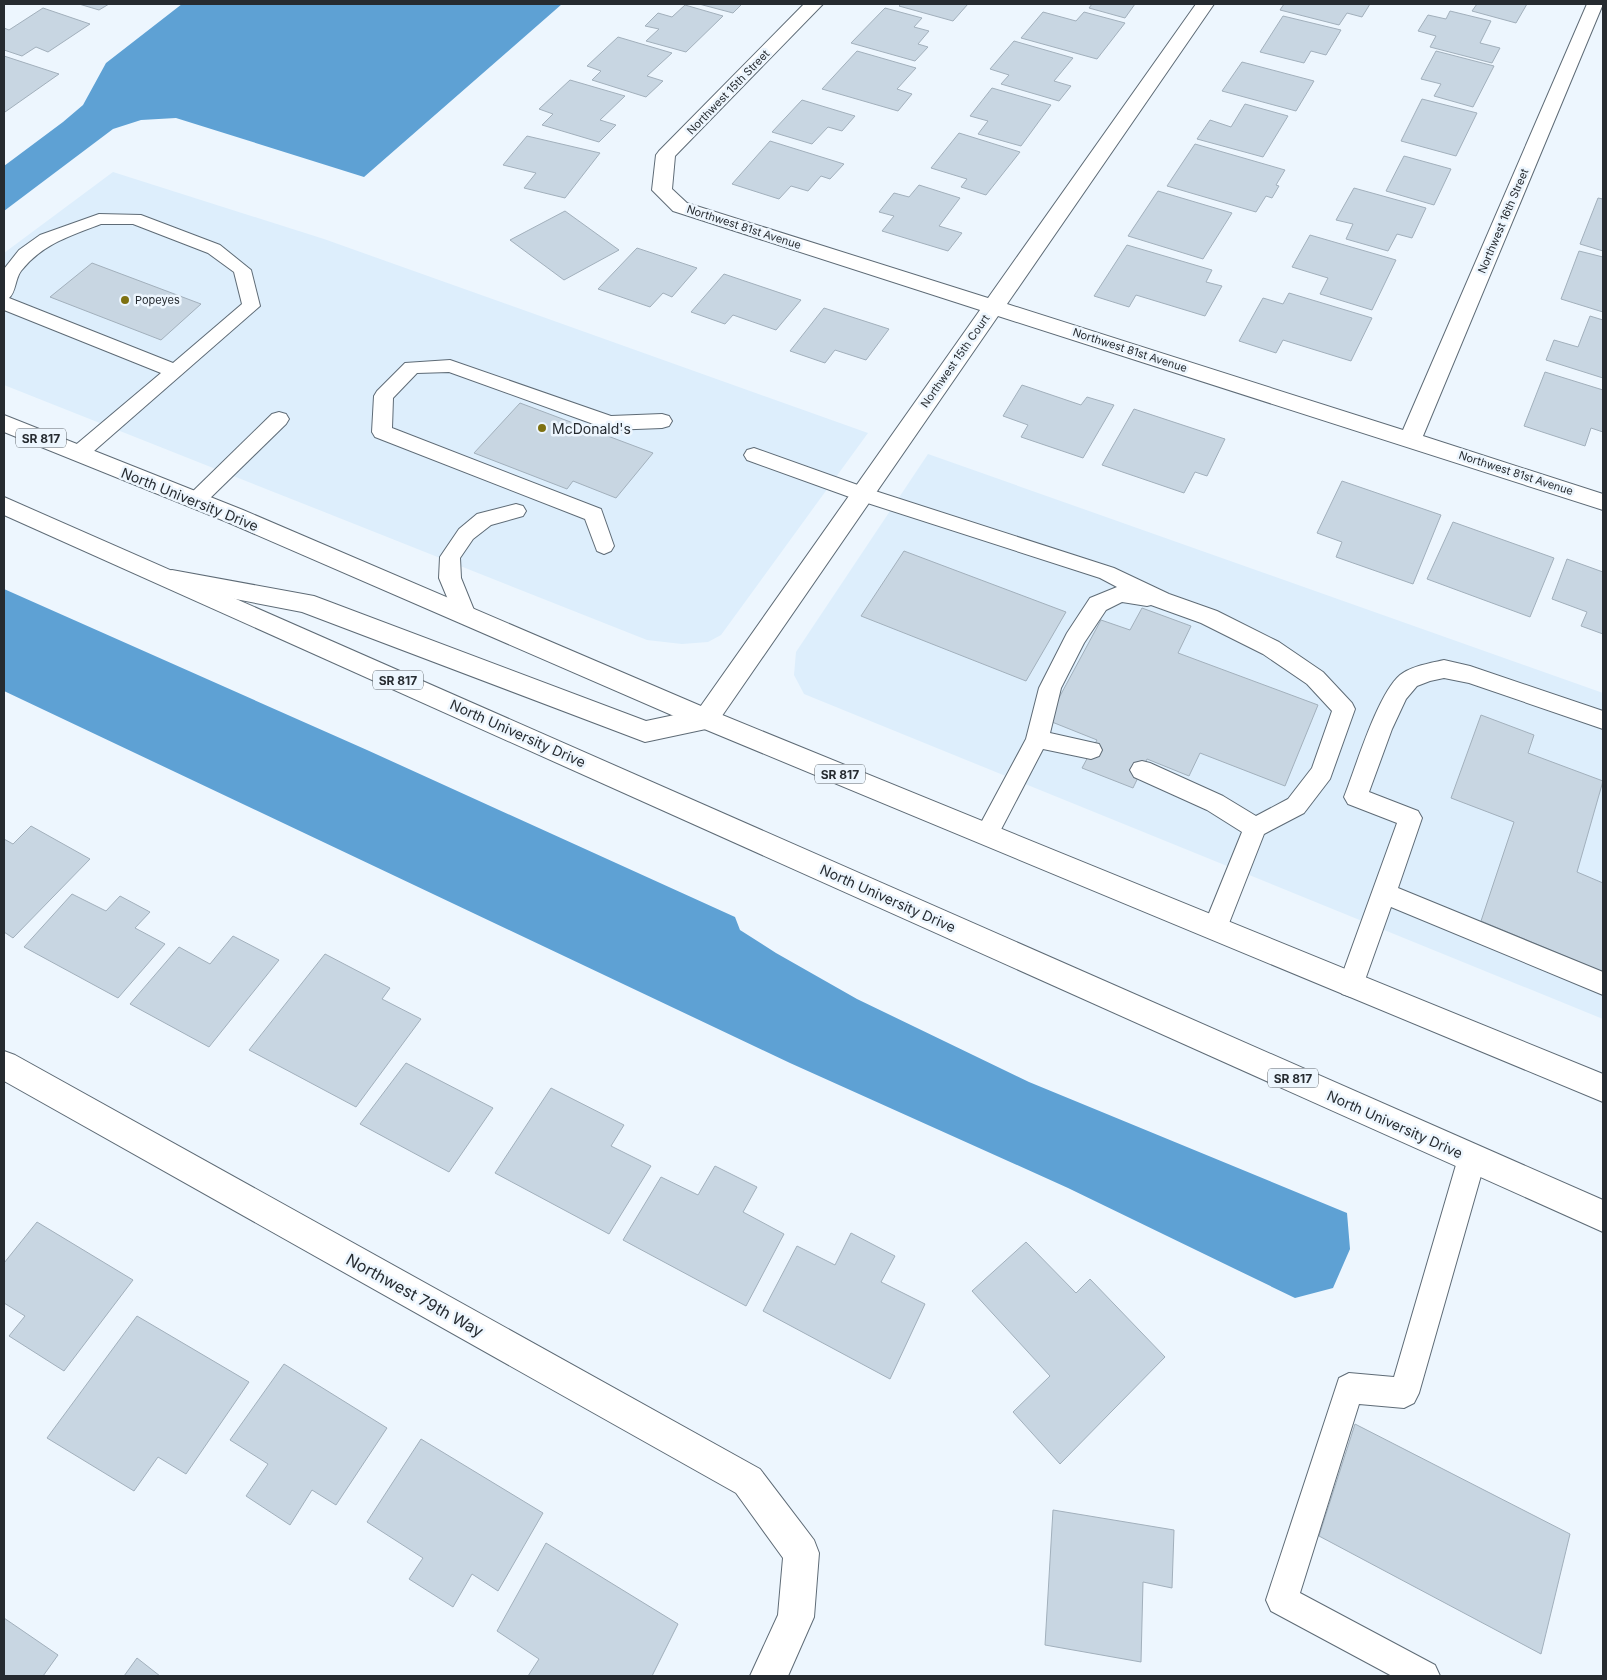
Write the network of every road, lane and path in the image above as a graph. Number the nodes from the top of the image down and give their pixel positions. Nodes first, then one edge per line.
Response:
1 (814, 4) edge
2 (1205, 4) edge
3 (1596, 4) edge
4 (662, 190) joint
5 (4, 294) edge
6 (4, 303) edge
7 (993, 307) junction
8 (175, 371) junction
9 (279, 419) dead end
10 (662, 420) dead end
11 (4, 423) edge
12 (1411, 439) junction
13 (79, 454) junction
14 (754, 455) dead end
15 (862, 494) junction
16 (195, 500) junction
17 (1603, 502) edge
18 (4, 505) edge
19 (516, 512) dead end
20 (604, 546) dead end
21 (172, 579) junction
22 (1161, 600) junction
23 (465, 615) junction
24 (706, 719) junction
25 (1603, 720) edge
26 (1037, 739) junction
27 (1092, 750) dead end
28 (1142, 770) dead end
29 (1255, 828) junction
30 (987, 834) junction
31 (1384, 893) junction
32 (1215, 928) junction
33 (1603, 984) edge
34 (1351, 986) junction
35 (4, 1065) edge
36 (1603, 1088) edge
37 (1472, 1158) junction
38 (1603, 1216) edge
39 (770, 1676) edge
40 (1424, 1676) edge

1 - 4 street, Northwest 15th Street
2 - 7 street, Northwest 15th Court
3 - 12 street, Northwest 16th Street
4 - 7 street, Northwest 81st Avenue
5 - 8 lane
6 - 8 lane
7 - 12 street, Northwest 81st Avenue
7 - 15 street, Northwest 15th Court
8 - 13 lane
9 - 16 lane
10 - 20 lane
11 - 13 street, North University Drive / SR 817
12 - 17 street, Northwest 81st Avenue
13 - 16 street, North University Drive / SR 817
14 - 15 lane
15 - 22 lane
15 - 24 street, Northwest 15th Court
16 - 23 street, North University Drive / SR 817
18 - 21 street, North University Drive / SR 817
19 - 23 lane
21 - 24 street, North University Drive
21 - 37 street, North University Drive / SR 817
22 - 26 lane
22 - 29 lane
23 - 24 street, North University Drive / SR 817
24 - 30 street, North University Drive / SR 817
25 - 31 lane
26 - 27 lane
26 - 30 lane
28 - 29 lane
29 - 32 lane
30 - 32 street, North University Drive / SR 817
31 - 33 lane
31 - 34 lane
32 - 34 street, North University Drive / SR 817
34 - 36 street, North University Drive / SR 817
35 - 39 street, Northwest 79th Way
37 - 38 street, North University Drive / SR 817
37 - 40 lane

